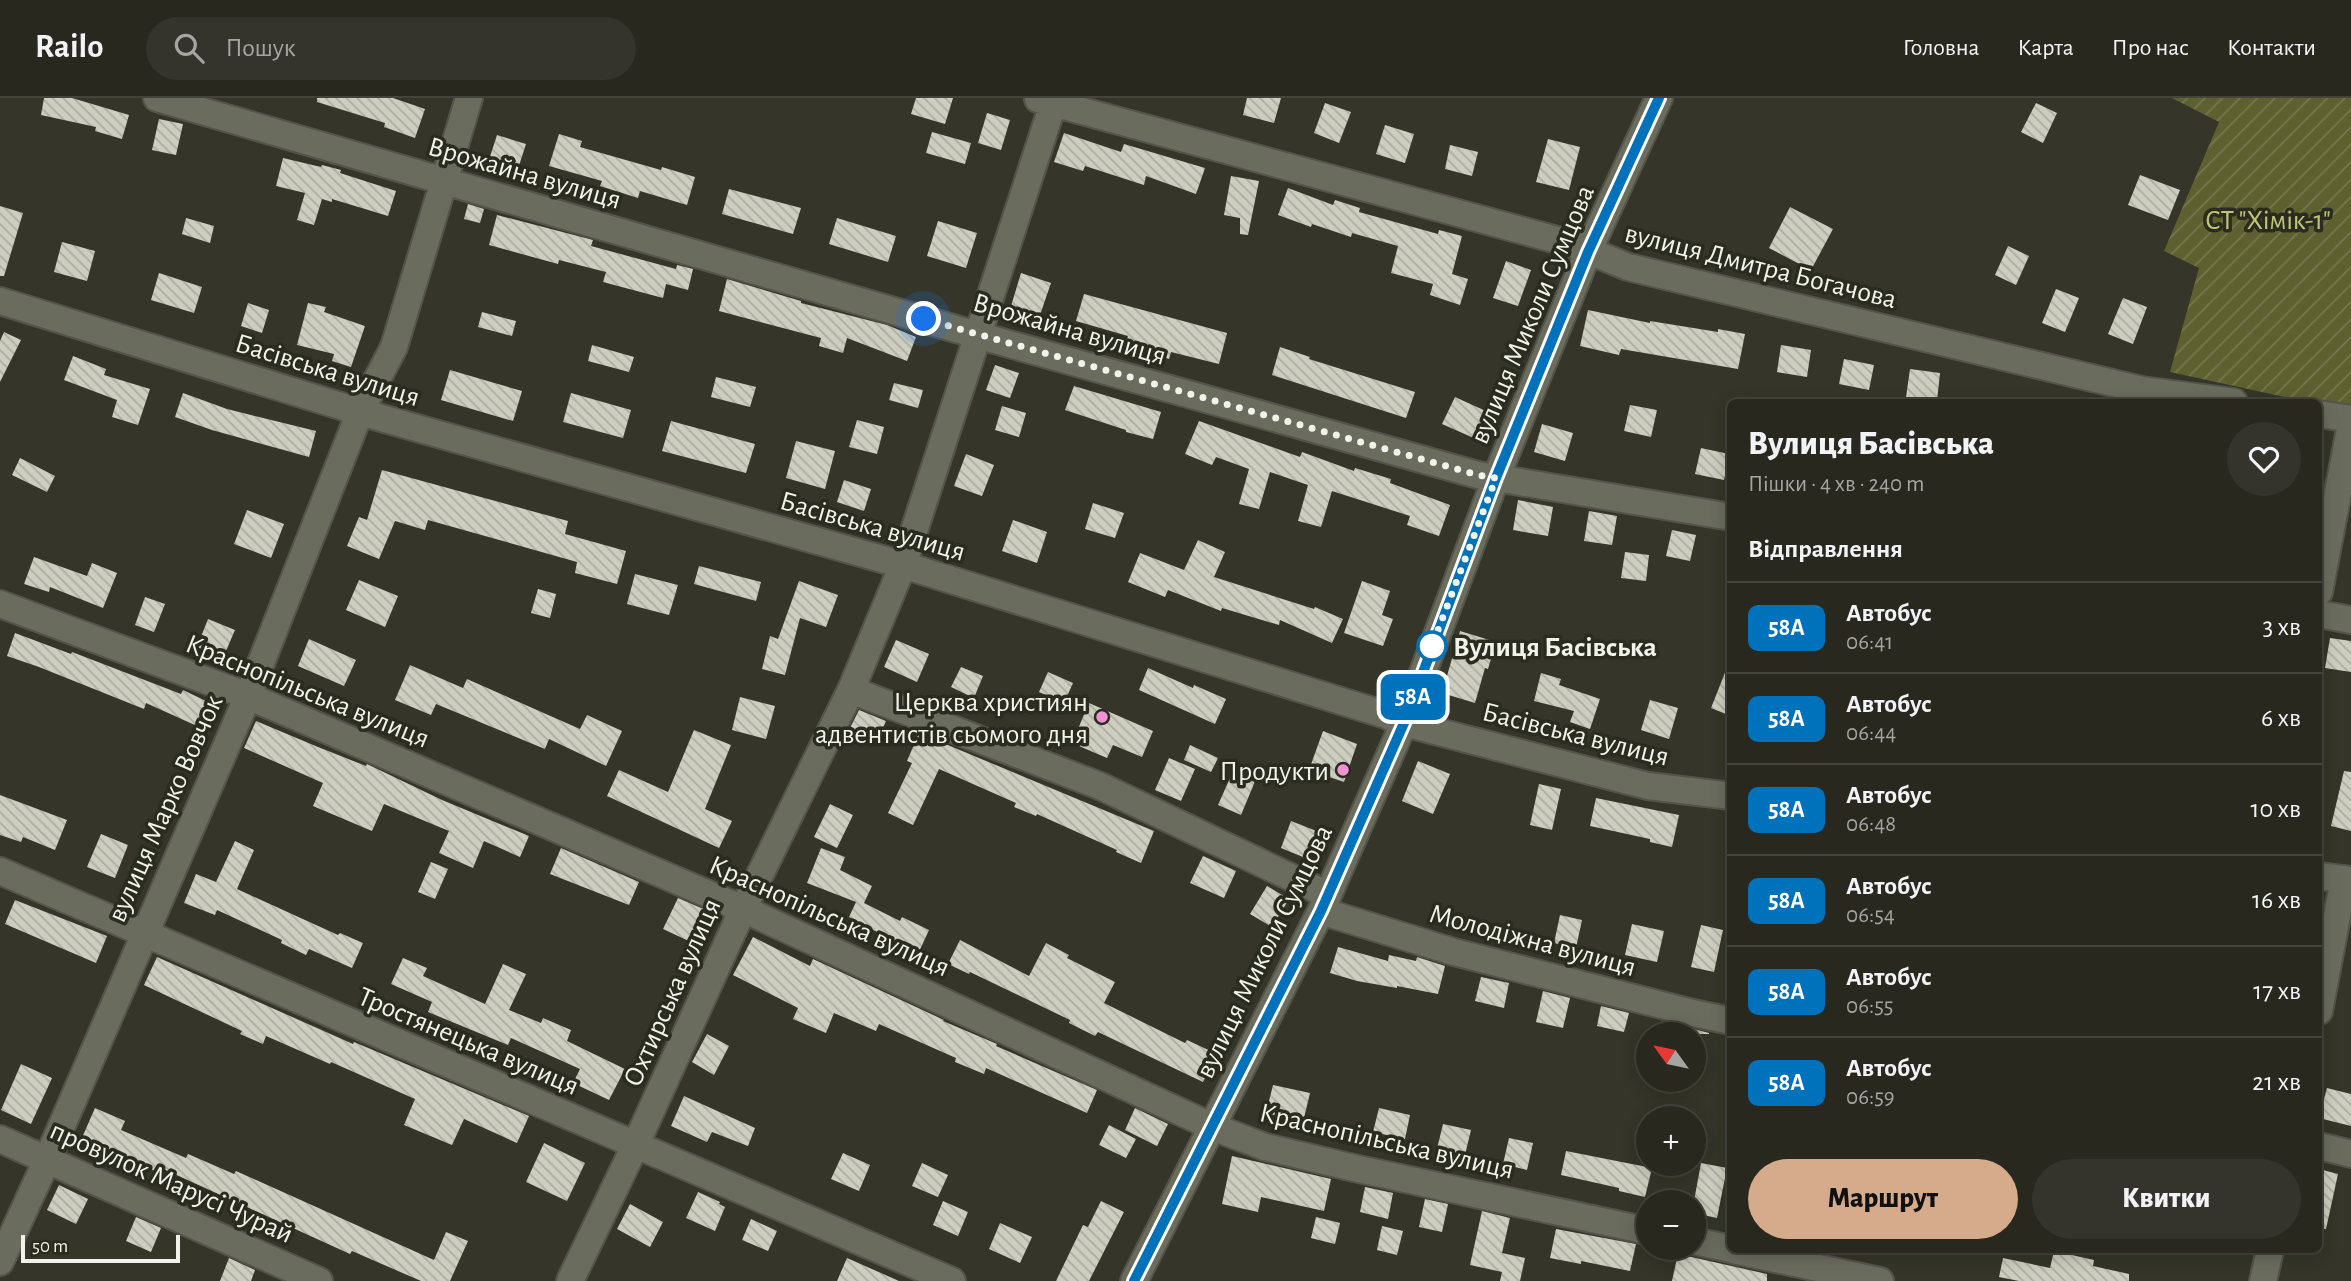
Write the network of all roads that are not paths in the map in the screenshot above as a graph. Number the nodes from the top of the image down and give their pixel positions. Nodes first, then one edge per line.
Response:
1 (157, 98) edge
2 (469, 98) edge
3 (1659, 98) edge
4 (1048, 100) edge
5 (444, 181) junction
6 (1588, 252) junction
7 (0, 301) edge
8 (977, 335) junction
9 (2211, 399) edge
10 (360, 412) junction
11 (2322, 414) edge
12 (2351, 419) edge
13 (2351, 424) edge
14 (1496, 478) junction
15 (1727, 516) edge
16 (903, 565) junction
17 (2322, 576) edge
18 (0, 604) edge
19 (2322, 615) edge
20 (2351, 620) edge
21 (851, 690) junction
22 (248, 696) junction
23 (1404, 723) junction
24 (1727, 796) edge
25 (0, 871) edge
26 (2338, 878) edge
27 (1325, 903) junction
28 (743, 909) junction
29 (144, 933) junction
30 (2322, 990) edge
31 (1727, 1020) edge
32 (1213, 1127) junction
33 (0, 1139) edge
34 (635, 1146) junction
35 (2322, 1147) edge
36 (2351, 1154) edge
37 (47, 1160) junction
38 (1636, 1228) edge
39 (1706, 1244) edge
40 (1727, 1248) edge
41 (1750, 1253) edge
42 (2269, 1253) edge
43 (0, 1262) edge
44 (319, 1281) edge
45 (570, 1281) edge
46 (952, 1281) edge
47 (1134, 1281) edge
48 (1880, 1281) edge
49 (2263, 1281) edge

1 - 5 street, Врожайна вулиця
2 - 5 street, вулиця Марко Вовчок
3 - 6 street, вулиця Миколи Сумцова
4 - 6 street, вулиця Дмитра Богачова
4 - 8 street, Охтирська вулиця
5 - 8 street, Врожайна вулиця
5 - 10 street, вулиця Марко Вовчок
6 - 9 street, вулиця Дмитра Богачова
6 - 14 street, вулиця Миколи Сумцова
7 - 10 street, Басівська вулиця
8 - 14 street, Врожайна вулиця
8 - 16 street, Охтирська вулиця
10 - 16 street, Басівська вулиця
10 - 22 street, вулиця Марко Вовчок
11 - 12 street
13 - 17 street
14 - 15 street, Врожайна вулиця
14 - 23 street, вулиця Миколи Сумцова
16 - 21 street, Охтирська вулиця
16 - 23 street, Басівська вулиця
18 - 22 street, Краснопільська вулиця
19 - 20 street
21 - 27 street, Молодіжна вулиця
21 - 28 street, Охтирська вулиця
22 - 28 street, Краснопільська вулиця
22 - 29 street, вулиця Марко Вовчок
23 - 24 street, Басівська вулиця
23 - 27 street, вулиця Миколи Сумцова
25 - 29 street, Тростянецька вулиця
26 - 30 street
27 - 31 street, Молодіжна вулиця
27 - 32 street, вулиця Миколи Сумцова
28 - 32 street, Краснопільська вулиця
28 - 34 street, Охтирська вулиця
29 - 34 street, Тростянецька вулиця
29 - 37 street, вулиця Марко Вовчок
32 - 38 street, Краснопільська вулиця
32 - 47 street, вулиця Миколи Сумцова
33 - 37 street, провулок Марусі Чурай
34 - 45 street, Охтирська вулиця
34 - 46 street, Тростянецька вулиця
35 - 36 street
37 - 43 street, вулиця Марко Вовчок
37 - 44 street, провулок Марусі Чурай
39 - 40 street
41 - 48 street
42 - 49 street

